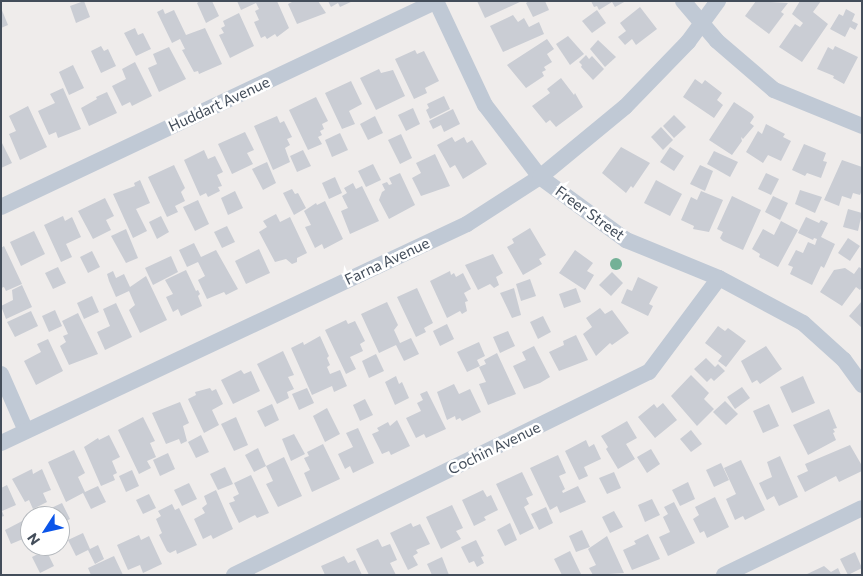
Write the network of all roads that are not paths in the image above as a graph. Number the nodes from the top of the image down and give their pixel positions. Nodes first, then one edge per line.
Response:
1 (436, 1) edge
2 (683, 1) edge
3 (718, 1) edge
4 (702, 23) junction
5 (862, 126) edge
6 (540, 177) junction
7 (1, 207) edge
8 (719, 278) junction
9 (1, 374) edge
10 (862, 385) edge
11 (26, 431) junction
12 (1, 443) edge
13 (862, 508) edge
14 (234, 575) edge
15 (724, 575) edge

1 - 6 street, Freer Street
1 - 7 street, Huddart Avenue
2 - 4 street
3 - 4 street, Farna Avenue
4 - 5 street
4 - 6 street, Farna Avenue
6 - 8 street, Freer Street
6 - 11 street, Farna Avenue
8 - 10 street, Freer Street
8 - 14 street, Cochin Avenue
9 - 11 street
11 - 12 street, Farna Avenue
13 - 15 street

